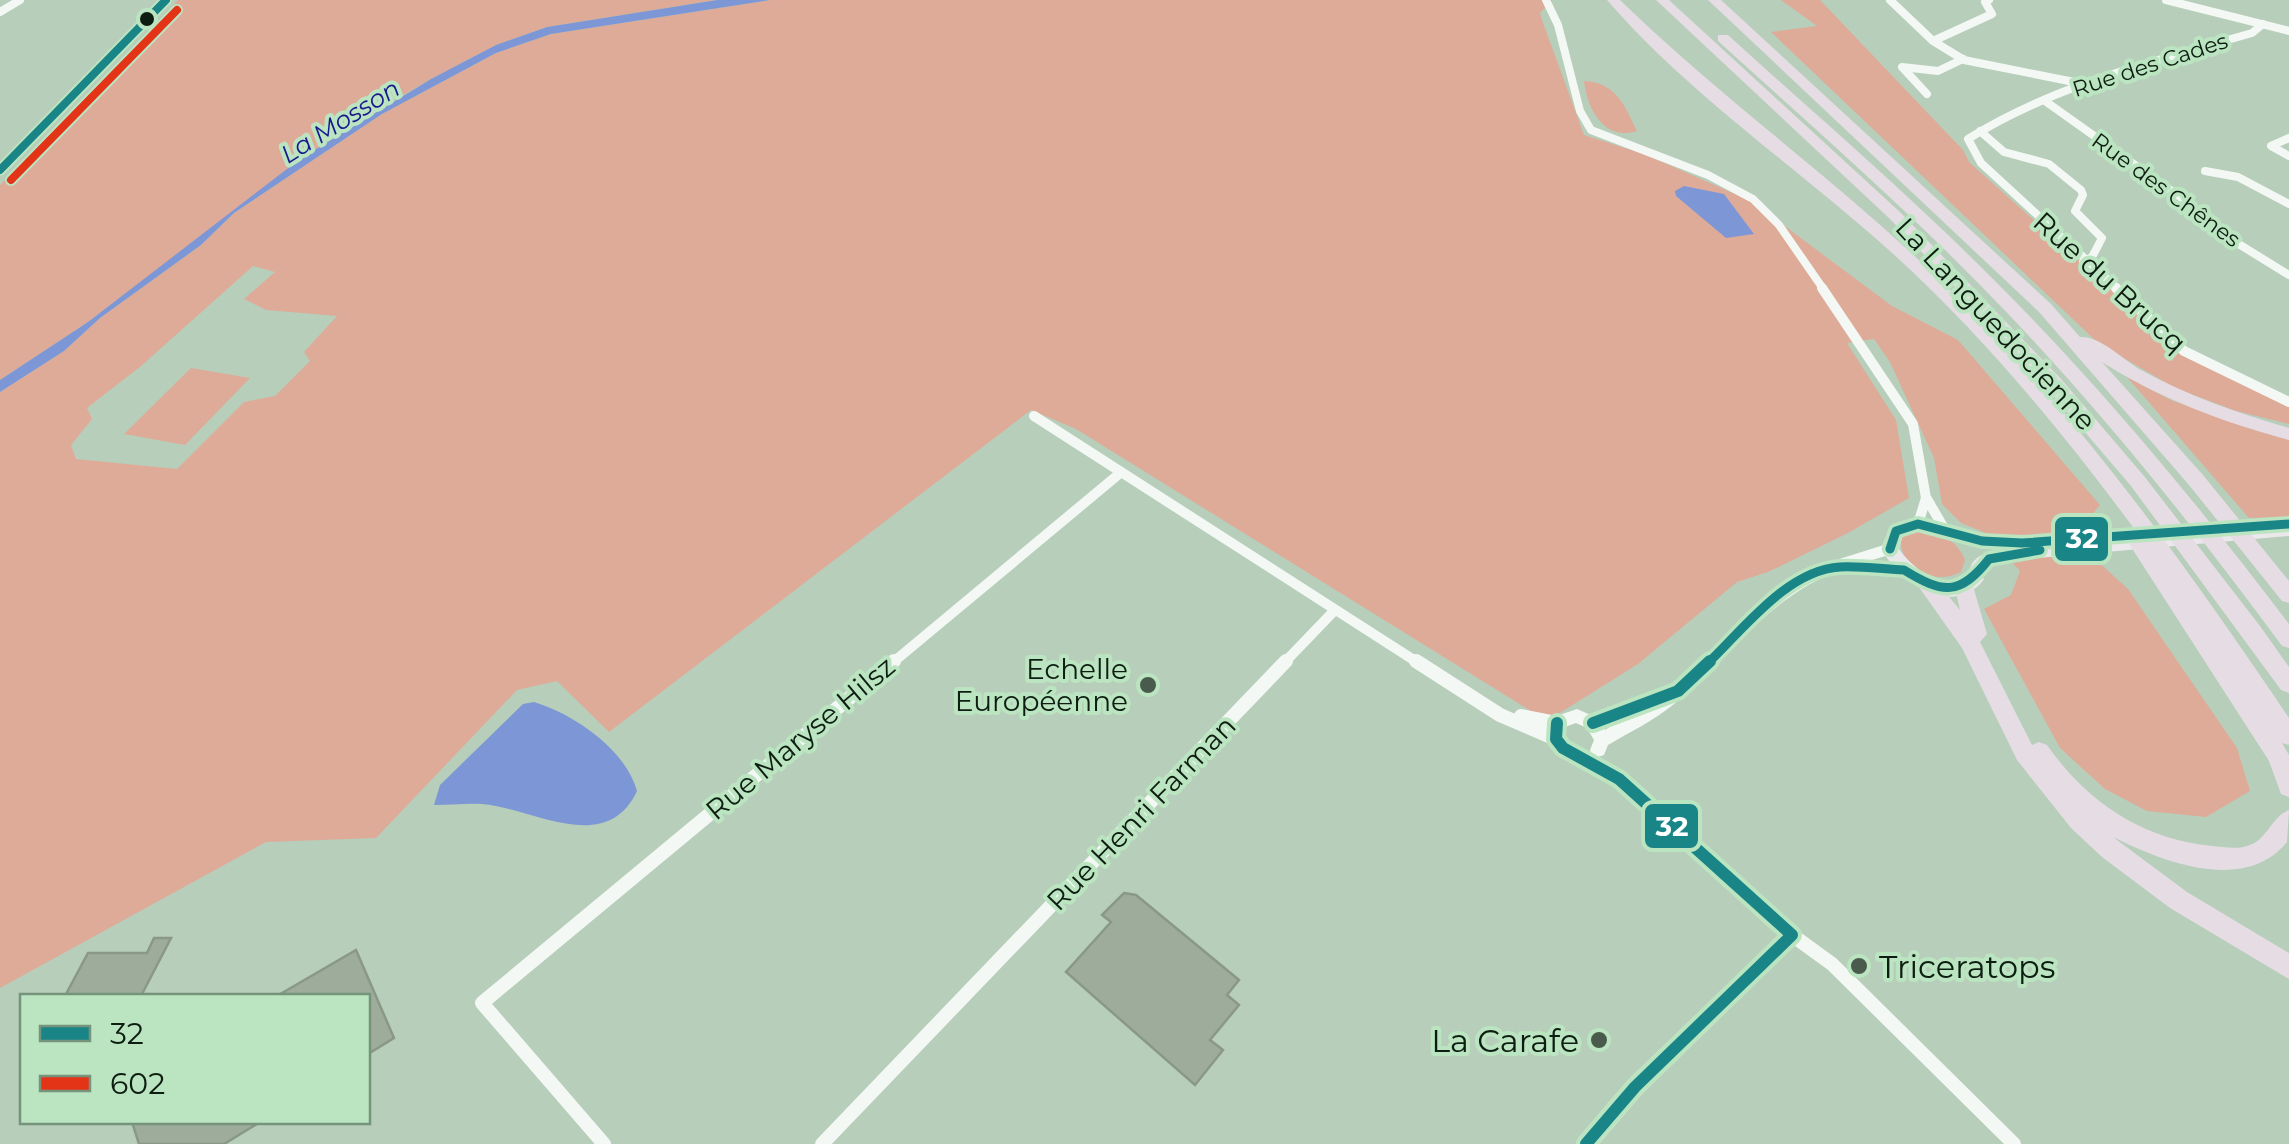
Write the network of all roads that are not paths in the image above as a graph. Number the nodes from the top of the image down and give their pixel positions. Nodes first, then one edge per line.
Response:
1 (20, 0) edge
2 (163, 0) edge
3 (1546, 0) edge
4 (1613, 0) edge
5 (1662, 0) edge
6 (1681, 0) edge
7 (1714, 0) edge
8 (1890, 0) edge
9 (2166, 0) edge
10 (1984, 1) edge
11 (146, 3) edge
12 (0, 12) edge
13 (141, 23) junction
14 (2264, 24) junction
15 (2289, 31) edge
16 (1933, 42) junction
17 (1963, 59) junction
18 (2084, 84) junction
19 (1927, 94) dead end
20 (2045, 102) junction
21 (1980, 131) junction
22 (2289, 138) edge
23 (2289, 156) edge
24 (0, 170) edge
25 (2205, 172) dead end
26 (2289, 204) edge
27 (2083, 262) junction
28 (2289, 275) edge
29 (2044, 308) junction
30 (2289, 402) edge
31 (1034, 416) dead end
32 (2069, 434) junction
33 (2289, 434) edge
34 (1119, 474) junction
35 (1926, 498) junction
36 (1918, 524) junction
37 (2286, 527) edge
38 (1949, 532) junction
39 (2092, 542) junction
40 (1890, 549) junction
41 (1839, 567) junction
42 (1904, 570) junction
43 (1971, 577) junction
44 (1926, 583) junction
45 (2289, 596) edge
46 (1334, 611) junction
47 (2289, 640) edge
48 (2289, 684) edge
49 (1678, 691) junction
50 (1593, 723) junction
51 (1557, 731) junction
52 (2289, 736) edge
53 (1600, 745) junction
54 (1578, 755) junction
55 (1620, 779) junction
56 (2289, 787) edge
57 (2289, 820) edge
58 (1792, 935) junction
59 (2289, 967) edge
60 (604, 1144) edge
61 (822, 1144) edge
62 (1586, 1144) edge
63 (2014, 1144) edge

1 - 12 street
2 - 11 main road
2 - 13 main road
3 - 35 street
4 - 32 highway
5 - 48 highway, La Languedocienne
6 - 47 highway, La Languedocienne
7 - 29 highway
8 - 16 street
9 - 14 street
10 - 16 street
11 - 13 main road
13 - 24 main road
14 - 15 street
14 - 18 street, Rue des Cades
16 - 17 street
17 - 18 street
17 - 19 street
18 - 20 street, Rue des Cades
20 - 21 street, Rue des Cades
20 - 28 street, Rue des Chênes
21 - 27 street, Rue du Brucq
21 - 27 street
22 - 23 street
25 - 26 street
27 - 30 street, Rue du Brucq
29 - 33 highway
29 - 45 highway
31 - 34 street
32 - 52 highway
32 - 56 highway
34 - 46 street
34 - 60 street, Rue Maryse Hilsz
35 - 36 street
35 - 38 street
36 - 38 main road
36 - 40 main road
37 - 39 main road
38 - 39 main road
38 - 43 main road
39 - 43 main road
40 - 41 street
40 - 42 main road
41 - 42 street
41 - 49 street
42 - 44 main road
43 - 44 main road
43 - 57 highway
44 - 59 highway
46 - 51 street
46 - 61 street, Rue Henri Farman
49 - 50 street
49 - 53 street
50 - 51 street
50 - 53 street
51 - 54 street
53 - 54 street
53 - 55 street
54 - 55 street
55 - 58 street
58 - 62 street
58 - 63 street

